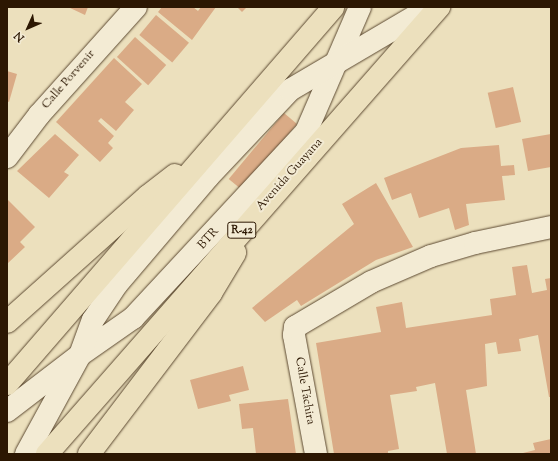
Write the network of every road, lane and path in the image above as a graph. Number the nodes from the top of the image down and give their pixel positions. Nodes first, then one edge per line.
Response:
1 (136, 7) edge
2 (332, 7) edge
3 (360, 7) edge
4 (431, 7) edge
5 (439, 7) edge
6 (337, 62) junction
7 (14, 134) edge
8 (210, 148) junction
9 (7, 157) edge
10 (266, 201) junction
11 (551, 227) edge
12 (7, 322) edge
13 (80, 355) junction
14 (7, 384) edge
15 (7, 411) edge
16 (26, 454) edge
17 (47, 454) edge
18 (89, 454) edge
19 (316, 454) edge

1 - 7 street, Calle Porvenir
2 - 8 main road
3 - 6 street, BTR
4 - 6 street, BTR
5 - 10 main road, Avenida Guayana / R-42
6 - 13 street, BTR
6 - 13 street, BTR
7 - 9 street, Calle Porvenir
8 - 12 main road
8 - 14 main road
10 - 17 main road, Avenida Guayana / R-42
10 - 18 main road
11 - 19 street, Calle Táchira
13 - 15 street, BTR
13 - 16 street, BTR

